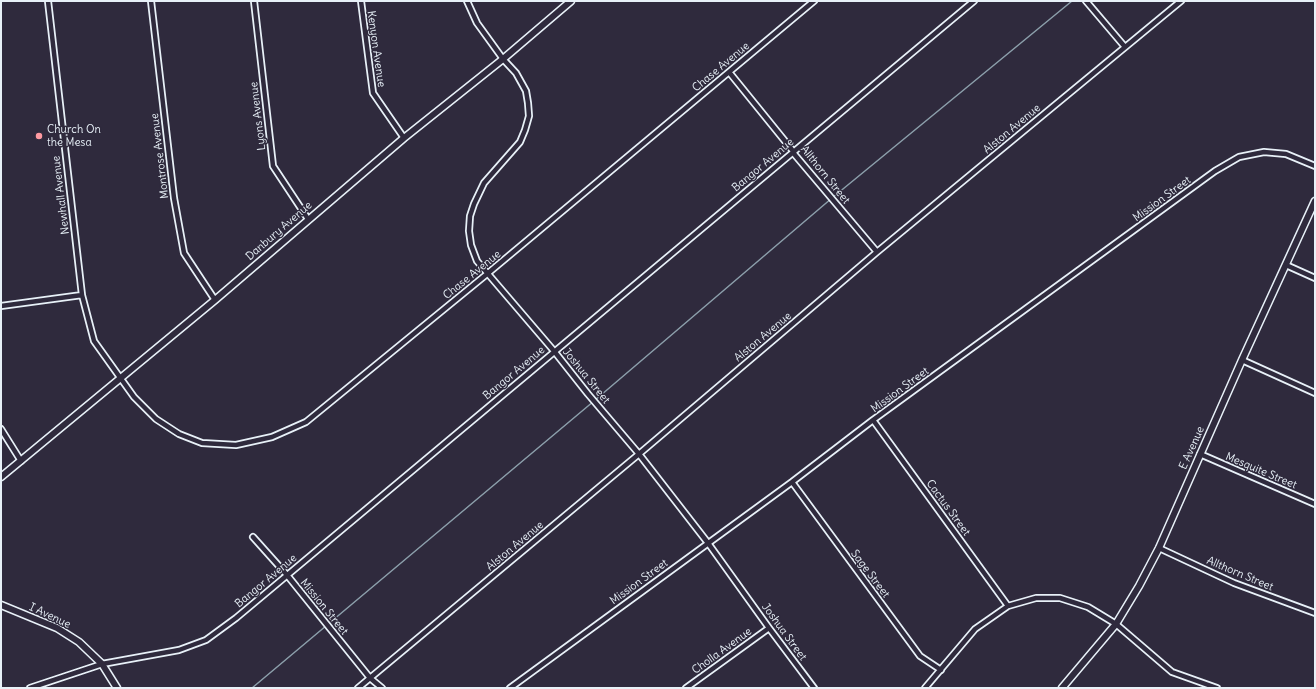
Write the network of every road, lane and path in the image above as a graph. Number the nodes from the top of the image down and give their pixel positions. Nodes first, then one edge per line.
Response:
1 (48, 1) edge
2 (151, 1) edge
3 (254, 1) edge
4 (361, 1) edge
5 (467, 1) edge
6 (571, 1) edge
7 (814, 1) edge
8 (974, 1) edge
9 (1086, 1) edge
10 (1180, 1) edge
11 (1125, 47) junction
12 (504, 59) junction
13 (729, 72) junction
14 (404, 138) junction
15 (793, 151) junction
16 (1315, 166) edge
17 (1315, 201) edge
18 (308, 219) junction
19 (877, 252) junction
20 (1286, 265) junction
21 (487, 274) junction
22 (1315, 278) edge
23 (82, 295) junction
24 (214, 300) junction
25 (1, 306) edge
26 (554, 351) junction
27 (1242, 360) junction
28 (119, 377) junction
29 (1315, 393) edge
30 (873, 420) junction
31 (1, 429) edge
32 (639, 454) junction
33 (1200, 454) junction
34 (21, 461) junction
35 (1, 477) edge
36 (792, 482) junction
37 (1315, 504) edge
38 (253, 537) dead end
39 (708, 543) junction
40 (1159, 548) junction
41 (287, 575) junction
42 (1, 606) edge
43 (1008, 606) junction
44 (1315, 613) edge
45 (1116, 624) junction
46 (769, 628) junction
47 (102, 664) junction
48 (941, 670) junction
49 (370, 678) junction
50 (30, 688) edge
51 (117, 688) edge
52 (358, 688) edge
53 (382, 688) edge
54 (510, 688) edge
55 (686, 688) edge
56 (814, 688) edge
57 (925, 688) edge
58 (1062, 688) edge
59 (1218, 688) edge

1 - 23 street, Newhall Avenue
2 - 24 street, Montrose Avenue
3 - 18 street, Lyons Avenue
4 - 14 street, Kenyon Avenue
5 - 12 street, Joshua Street
6 - 12 street, Danbury Avenue
7 - 13 street, Chase Avenue
8 - 15 street, Bangor Avenue
9 - 11 street
10 - 11 street, Alston Avenue
11 - 19 street, Alston Avenue
12 - 14 street, Danbury Avenue
12 - 21 street, Joshua Street
13 - 15 street, Allthorn Street
13 - 21 street, Chase Avenue
14 - 18 street, Danbury Avenue
15 - 19 street, Allthorn Street
15 - 26 street, Bangor Avenue
16 - 30 street, Mission Street
17 - 20 street, E Avenue
18 - 24 street, Danbury Avenue
19 - 32 street, Alston Avenue
20 - 22 street
20 - 27 street, E Avenue
21 - 26 street, Joshua Street
21 - 28 street, Chase Avenue
23 - 25 street
23 - 28 street, Newhall Avenue
24 - 28 street, Danbury Avenue
26 - 32 street, Joshua Street
26 - 41 street, Bangor Avenue
27 - 29 street
27 - 33 street, E Avenue
28 - 34 street, Danbury Avenue
30 - 36 street, Mission Street
30 - 43 street, Cactus Street
31 - 34 street
32 - 39 street, Joshua Street
32 - 49 street, Alston Avenue
33 - 37 street, Mesquite Street
33 - 40 street, E Avenue
34 - 35 street, Danbury Avenue
36 - 39 street, Mission Street
36 - 48 street, Sage Street
38 - 41 street, Mission Street
39 - 46 street, Joshua Street
39 - 54 street, Mission Street
40 - 44 street, Allthorn Street
40 - 45 street, E Avenue
41 - 47 street, Bangor Avenue
41 - 49 street, Mission Street
42 - 47 street, I Avenue
43 - 45 street
43 - 48 street
45 - 58 street, E Avenue
45 - 59 street
46 - 55 street, Cholla Avenue
46 - 56 street, Joshua Street
47 - 50 street, Bangor Avenue
47 - 51 street, I Avenue
48 - 57 street
49 - 52 street, Alston Avenue
49 - 53 street, Mission Street

